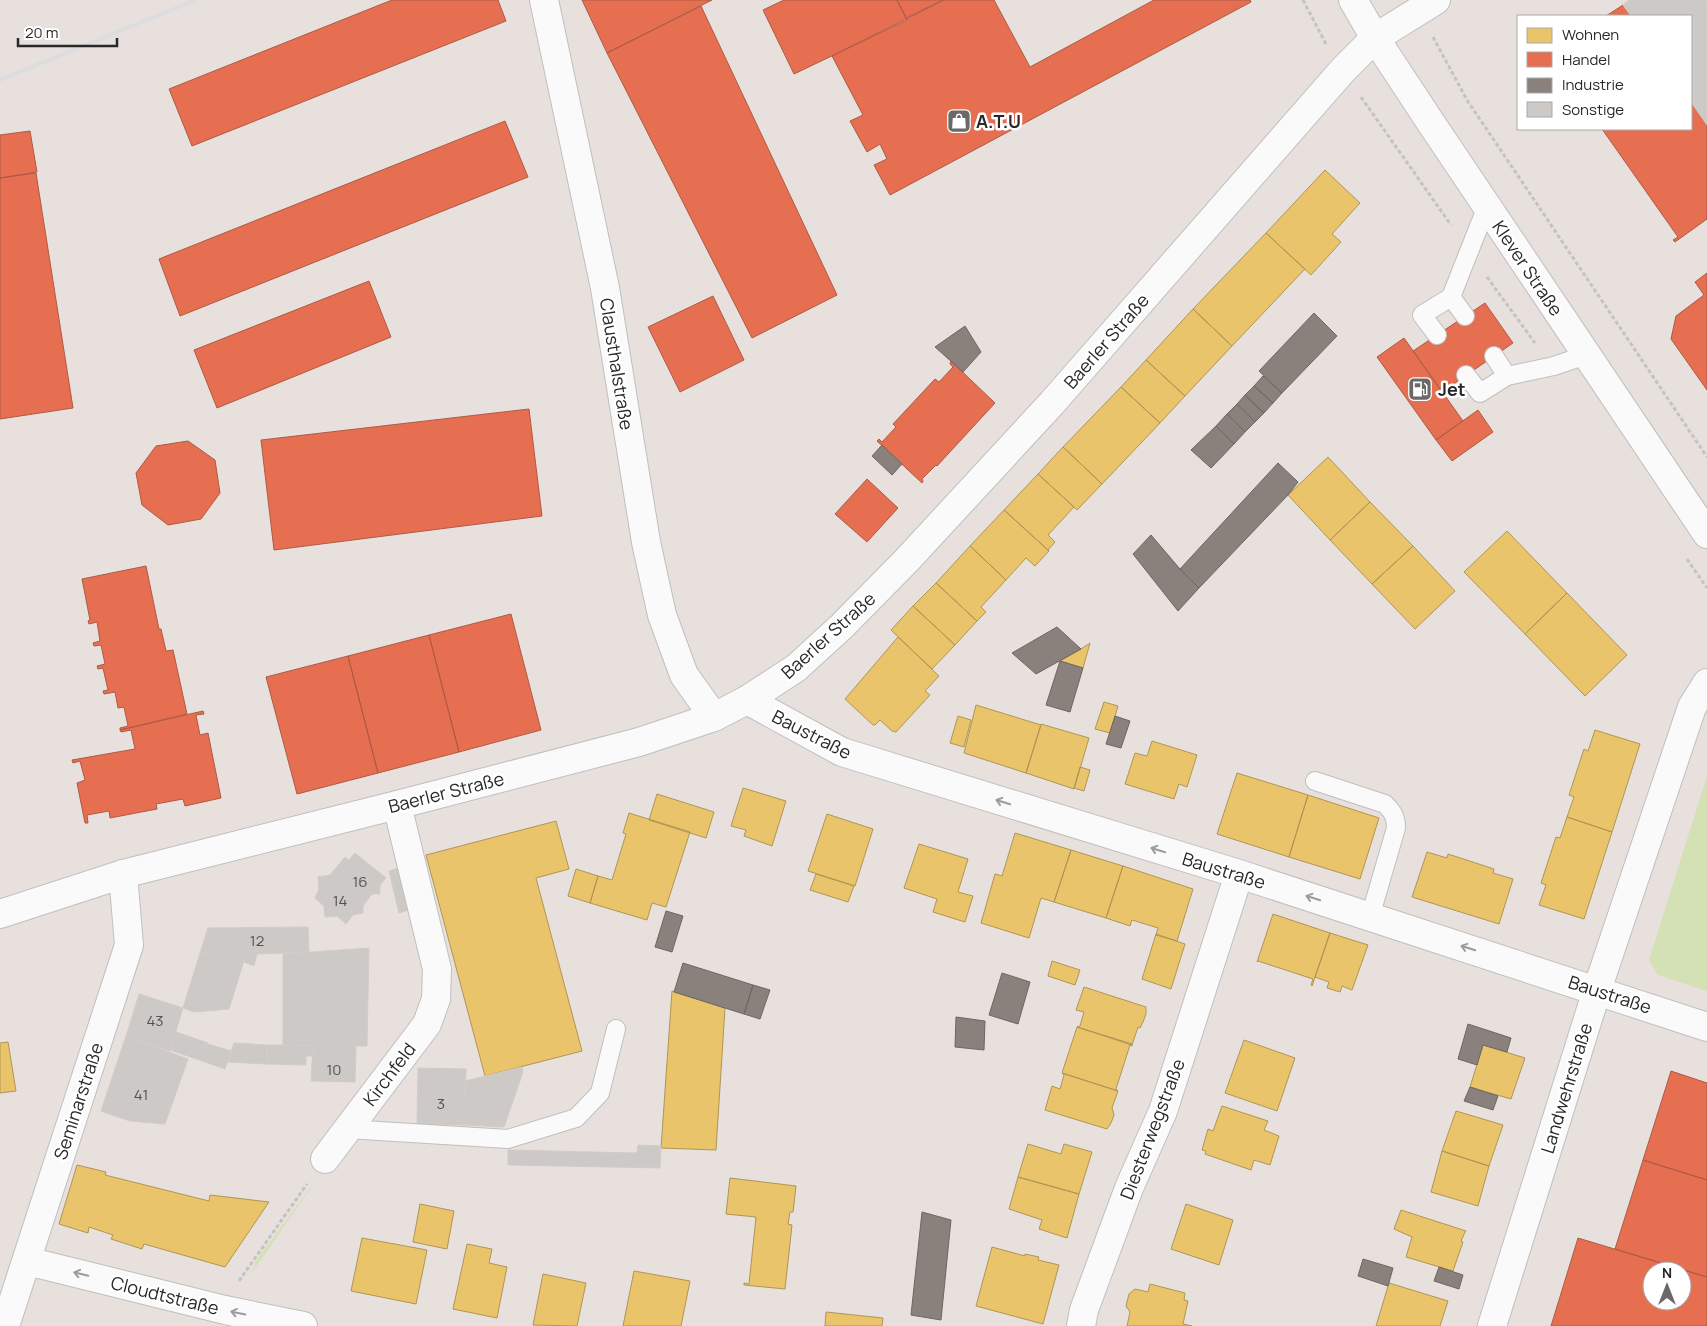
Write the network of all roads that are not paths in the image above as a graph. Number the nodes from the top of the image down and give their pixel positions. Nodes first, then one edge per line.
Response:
1 (544, 0) edge
2 (1353, 0) edge
3 (1427, 5) edge
4 (1375, 38) junction
5 (1487, 206) junction
6 (1451, 297) junction
7 (1465, 316) dead end
8 (1437, 335) dead end
9 (1586, 355) junction
10 (1494, 356) dead end
11 (1466, 375) dead end
12 (1507, 376) junction
13 (1707, 534) edge
14 (1707, 683) edge
15 (748, 700) junction
16 (714, 717) junction
17 (1315, 782) dead end
18 (397, 805) junction
19 (123, 874) junction
20 (1239, 874) junction
21 (0, 914) edge
22 (1370, 917) junction
23 (1597, 990) junction
24 (1707, 1027) edge
25 (616, 1029) dead end
26 (347, 1129) junction
27 (325, 1158) road end
28 (27, 1261) junction
29 (5, 1326) edge
30 (303, 1326) edge
31 (1081, 1326) edge
32 (1492, 1326) edge

1 - 16 street, Clausthalstraße
2 - 4 street, Klever Straße
3 - 4 street, Baerler Straße
4 - 5 street, Klever Straße
4 - 15 street, Baerler Straße
5 - 6 lane
5 - 9 street, Klever Straße
6 - 7 lane
6 - 8 lane
9 - 12 lane
9 - 13 street, Klever Straße
10 - 12 lane
11 - 12 lane
14 - 23 street, Landwehrstraße
15 - 16 street, Baerler Straße
20 -> 15 street, Baustraße
16 - 18 street, Baerler Straße
17 - 22 lane
18 - 19 street, Baerler Straße
18 - 26 street, Kirchfeld
19 - 21 street, Baerler Straße
19 - 28 street, Seminarstraße
22 -> 20 street, Baustraße
20 - 31 street, Diesterwegstraße
23 -> 22 street, Baustraße
23 - 24 street, Baustraße
23 - 32 street, Landwehrstraße
25 - 26 lane
26 - 27 street, Kirchfeld
28 - 29 street, Seminarstraße
30 -> 28 street, Cloudtstraße

